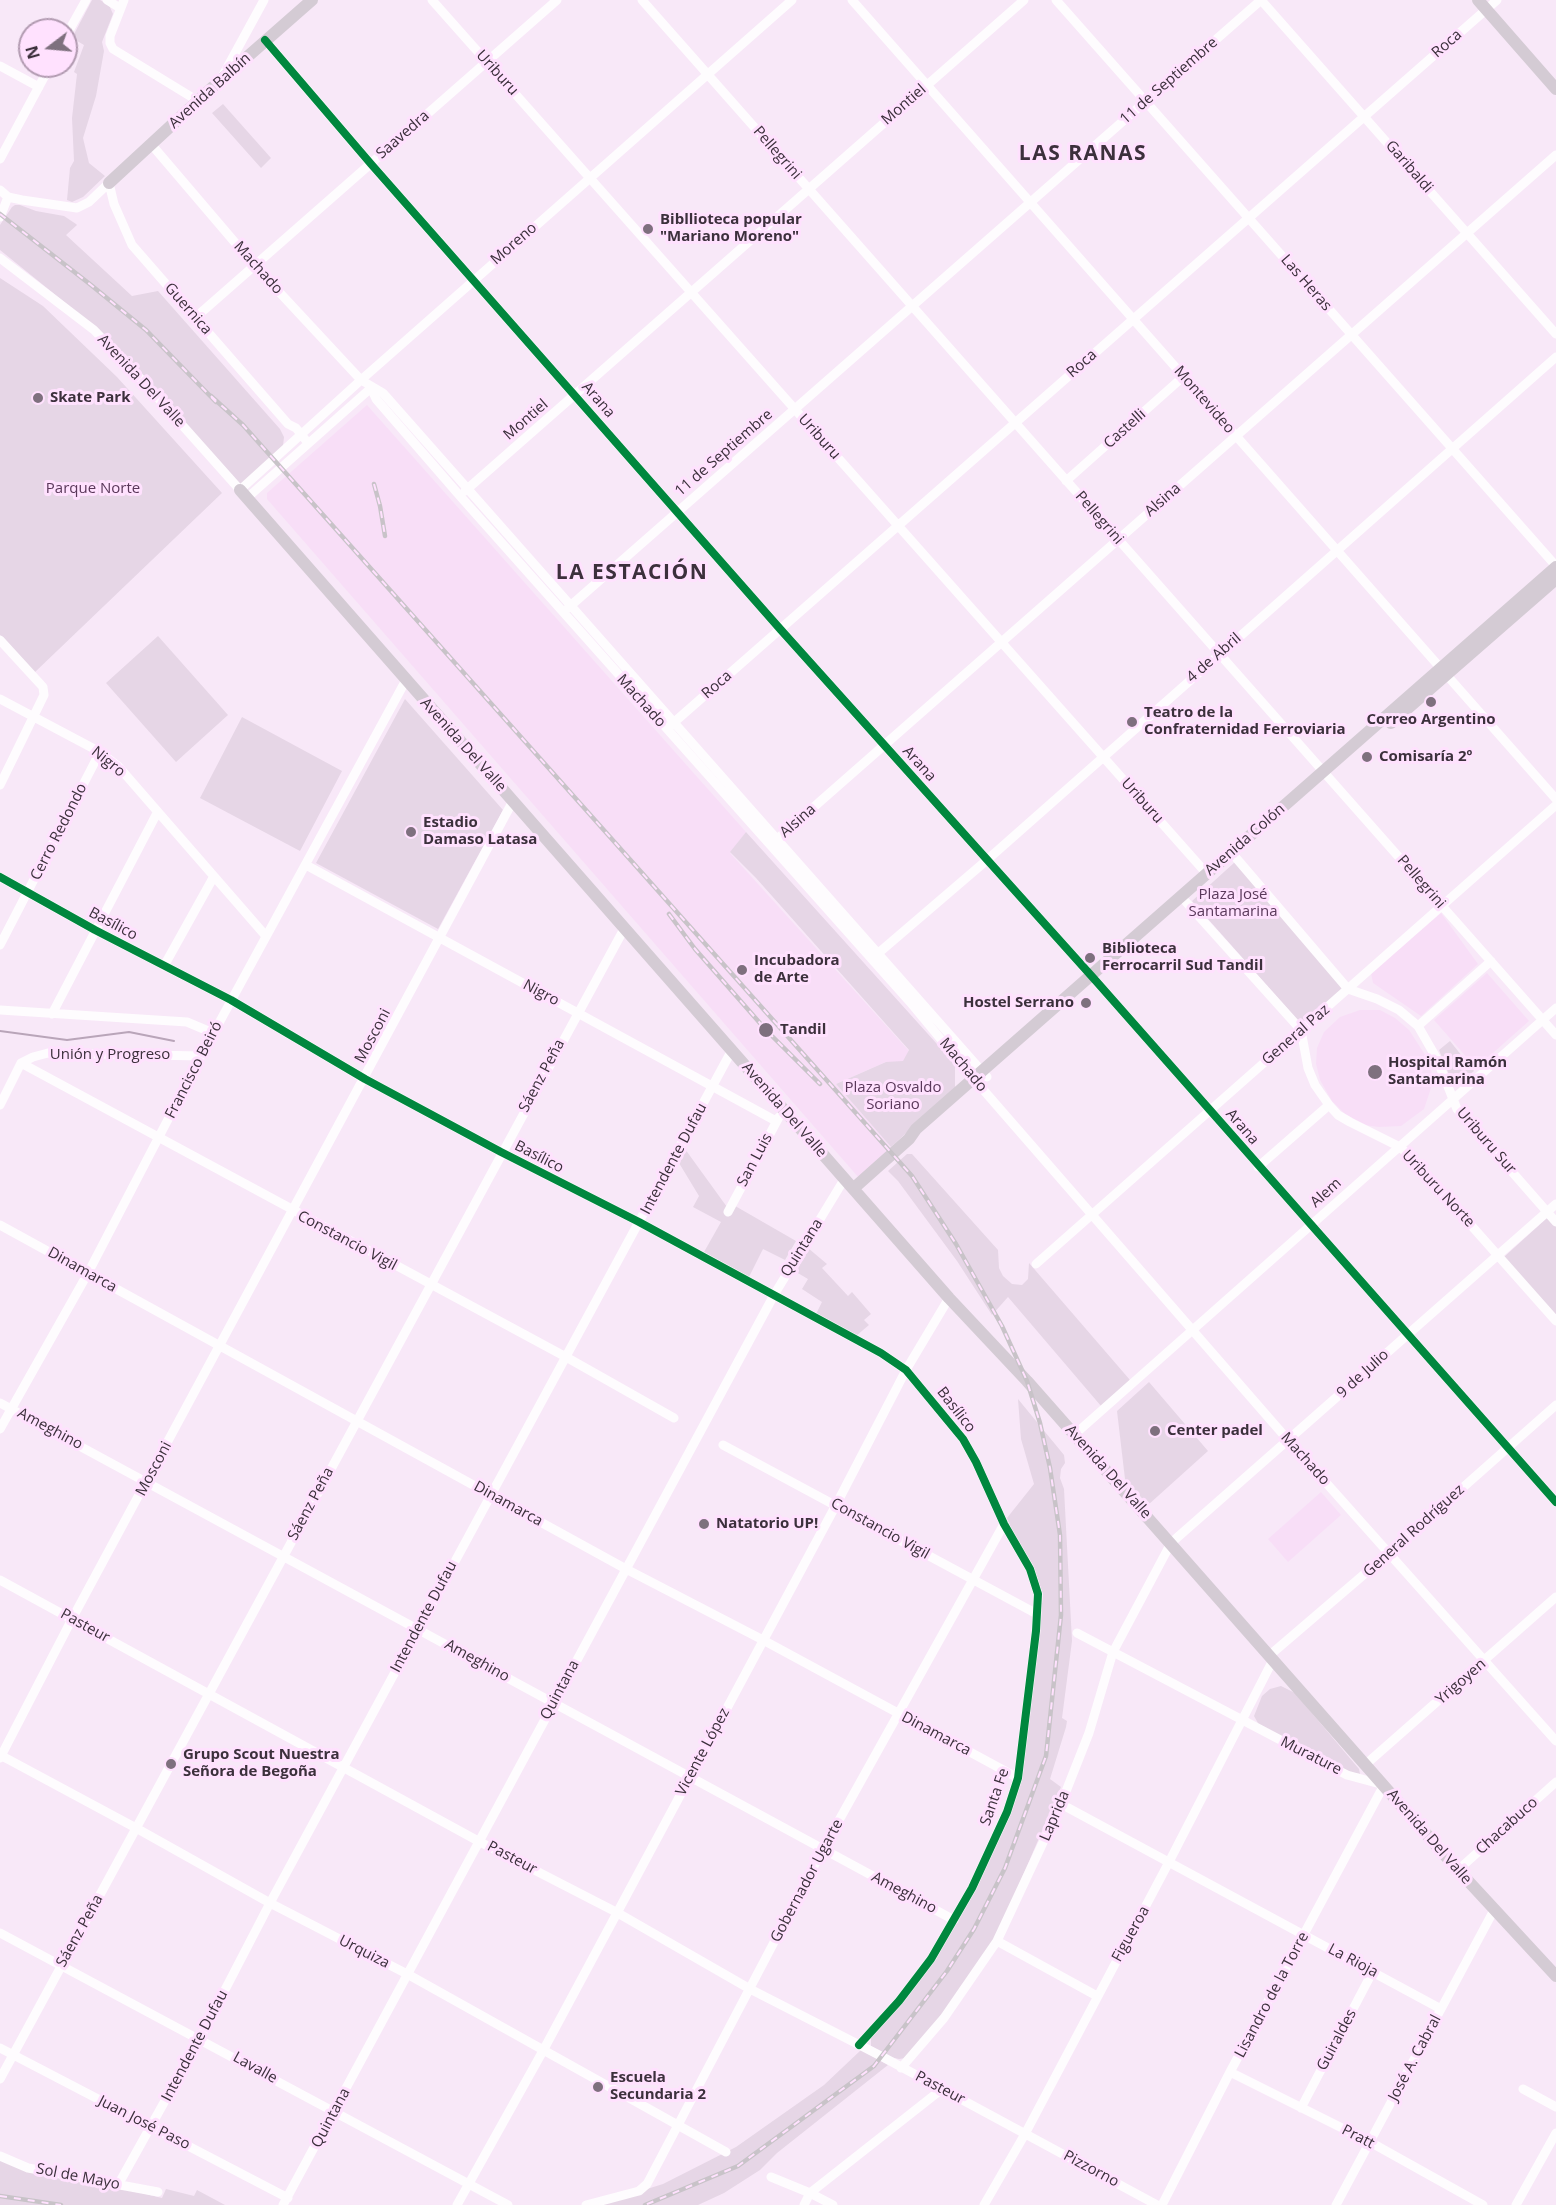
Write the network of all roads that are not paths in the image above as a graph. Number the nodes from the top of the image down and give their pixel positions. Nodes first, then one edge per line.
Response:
1 (86, 0) edge
2 (107, 0) edge
3 (264, 0) edge
4 (312, 0) edge
5 (432, 0) edge
6 (557, 0) edge
7 (642, 0) edge
8 (792, 0) edge
9 (852, 0) edge
10 (1024, 0) edge
11 (1056, 0) edge
12 (1261, 0) edge
13 (1497, 0) edge
14 (122, 4) edge
15 (1482, 5) edge
16 (76, 18) edge
17 (266, 40) junction
18 (486, 62) junction
19 (0, 66) edge
20 (707, 74) junction
21 (44, 78) edge
22 (219, 81) junction
23 (927, 85) junction
24 (39, 87) junction
25 (1556, 89) edge
26 (198, 101) junction
27 (1146, 101) junction
28 (1364, 117) junction
29 (151, 144) junction
30 (1556, 155) edge
31 (0, 159) edge
32 (371, 164) junction
33 (589, 178) junction
34 (109, 183) junction
35 (809, 189) junction
36 (3, 199) edge
37 (1030, 202) junction
38 (0, 217) edge
39 (1249, 218) junction
40 (1467, 233) junction
41 (0, 258) edge
42 (255, 266) junction
43 (473, 280) junction
44 (691, 292) junction
45 (912, 306) junction
46 (196, 317) junction
47 (1133, 319) junction
48 (1351, 334) junction
49 (1556, 334) edge
50 (1556, 357) edge
51 (1184, 376) junction
52 (361, 380) junction
53 (371, 388) junction
54 (576, 395) junction
55 (794, 409) junction
56 (1015, 423) junction
57 (288, 424) junction
58 (300, 434) junction
59 (1236, 436) junction
60 (291, 442) junction
61 (308, 443) junction
62 (1452, 449) junction
63 (1066, 481) junction
64 (468, 488) junction
65 (243, 494) junction
66 (460, 496) junction
67 (678, 512) junction
68 (898, 526) junction
69 (1118, 539) junction
70 (1337, 550) junction
71 (1556, 567) edge
72 (1556, 579) edge
73 (571, 605) junction
74 (563, 612) junction
75 (781, 630) junction
76 (0, 640) edge
77 (1001, 642) junction
78 (1219, 654) junction
79 (1444, 672) junction
80 (406, 680) junction
81 (0, 699) edge
82 (32, 716) junction
83 (674, 722) junction
84 (666, 729) junction
85 (884, 746) junction
86 (100, 752) junction
87 (1102, 756) junction
88 (1326, 774) junction
89 (0, 785) edge
90 (1556, 799) edge
91 (513, 801) junction
92 (1556, 805) edge
93 (157, 813) junction
94 (777, 839) junction
95 (770, 846) junction
96 (1234, 855) junction
97 (987, 860) junction
98 (306, 865) junction
99 (1207, 874) junction
100 (0, 877) edge
101 (213, 878) junction
102 (27, 893) junction
103 (1186, 902) junction
104 (1442, 906) junction
105 (624, 929) junction
106 (95, 930) junction
107 (266, 935) junction
108 (440, 939) junction
109 (0, 945) edge
110 (875, 956) junction
111 (1491, 961) junction
112 (164, 966) junction
113 (1094, 979) junction
114 (1348, 989) junction
115 (231, 1000) junction
116 (1556, 1008) edge
117 (0, 1010) edge
118 (577, 1013) junction
119 (52, 1014) junction
120 (1542, 1020) junction
121 (1418, 1026) junction
122 (1301, 1030) junction
123 (213, 1033) junction
124 (1556, 1035) edge
125 (732, 1050) junction
126 (201, 1056) junction
127 (21, 1064) junction
128 (980, 1078) junction
129 (365, 1079) junction
130 (712, 1088) junction
131 (1451, 1099) junction
132 (0, 1105) edge
133 (1329, 1105) junction
134 (784, 1110) junction
135 (1210, 1110) junction
136 (776, 1120) junction
137 (159, 1138) junction
138 (1398, 1146) junction
139 (501, 1152) junction
140 (1258, 1167) junction
141 (849, 1183) junction
142 (1556, 1204) edge
143 (293, 1212) junction
144 (728, 1212) dead end
145 (1547, 1212) junction
146 (1092, 1214) junction
147 (639, 1222) junction
148 (1556, 1222) edge
149 (1311, 1224) junction
150 (0, 1226) edge
151 (1498, 1255) junction
152 (1036, 1264) dead end
153 (88, 1274) junction
154 (429, 1285) junction
155 (774, 1295) junction
156 (949, 1298) junction
157 (1556, 1321) edge
158 (1193, 1329) junction
159 (1408, 1334) junction
160 (220, 1346) junction
161 (566, 1357) junction
162 (906, 1370) junction
163 (0, 1403) edge
164 (1556, 1405) edge
165 (10, 1408) junction
166 (674, 1418) dead end
167 (356, 1421) junction
168 (0, 1429) edge
169 (1074, 1435) junction
170 (1288, 1440) junction
171 (723, 1445) dead end
172 (1507, 1447) junction
173 (148, 1481) junction
174 (490, 1494) junction
175 (1556, 1502) edge
176 (836, 1505) junction
177 (1004, 1524) junction
178 (1171, 1543) junction
179 (1389, 1553) junction
180 (283, 1556) junction
181 (626, 1569) junction
182 (0, 1580) edge
183 (972, 1580) junction
184 (1556, 1597) edge
185 (1037, 1614) junction
186 (72, 1619) junction
187 (418, 1629) junction
188 (1077, 1633) dead end
189 (763, 1640) junction
190 (1113, 1652) junction
191 (1272, 1658) junction
192 (1485, 1662) junction
193 (208, 1693) junction
194 (553, 1702) junction
195 (898, 1714) junction
196 (1242, 1720) junction
197 (1556, 1742) edge
198 (0, 1756) edge
199 (1365, 1765) junction
200 (343, 1767) junction
201 (690, 1776) junction
202 (1018, 1778) junction
203 (1556, 1782) edge
204 (1384, 1785) junction
205 (1061, 1804) junction
206 (136, 1828) junction
207 (480, 1842) junction
208 (823, 1849) junction
209 (1170, 1862) junction
210 (1458, 1870) junction
211 (270, 1903) junction
212 (1494, 1910) junction
213 (616, 1912) junction
214 (954, 1920) junction
215 (0, 1933) edge
216 (1304, 1935) junction
217 (997, 1941) junction
218 (62, 1965) junction
219 (1373, 1971) junction
220 (409, 1975) junction
221 (1556, 1976) edge
222 (750, 1989) junction
223 (1097, 1996) junction
224 (1441, 2009) junction
225 (200, 2038) junction
226 (859, 2045) junction
227 (0, 2048) edge
228 (544, 2049) junction
229 (12, 2055) junction
230 (901, 2068) junction
231 (1230, 2072) junction
232 (0, 2079) edge
233 (942, 2089) junction
234 (1523, 2089) dead end
235 (1556, 2107) edge
236 (1301, 2108) junction
237 (334, 2111) junction
238 (676, 2125) junction
239 (152, 2126) junction
240 (1556, 2133) edge
241 (1025, 2134) junction
242 (1370, 2142) junction
243 (726, 2152) dead end
244 (0, 2156) edge
245 (771, 2177) dead end
246 (469, 2184) junction
247 (118, 2185) junction
248 (158, 2192) dead end
249 (810, 2193) junction
250 (285, 2201) edge
251 (457, 2205) edge
252 (508, 2205) edge
253 (586, 2205) edge
254 (804, 2205) edge
255 (833, 2205) edge
256 (984, 2205) edge
257 (1157, 2205) edge
258 (1162, 2205) edge
259 (1336, 2205) edge
260 (1483, 2205) edge
261 (1516, 2205) edge

1 - 16 street
2 - 14 street
3 - 22 street
4 - 17 main road, Avenida Balbín
5 - 18 street, Uriburu
6 - 18 street, Saavedra
7 - 20 street, Pellegrini
8 - 20 street, Moreno
9 - 23 street, Montevideo
10 - 23 street, Montiel
11 - 27 street, Las Heras
12 - 27 street, 11 de Septiembre
12 - 28 street, Garibaldi
13 - 15 street, Roca
14 - 26 street
15 - 25 main road
15 - 28 street, Roca
17 - 22 main road, Avenida Balbín
17 - 32 street, Arana
18 - 32 street, Saavedra
18 - 33 street, Uriburu
19 - 24 street
20 - 33 street, Moreno
20 - 35 street, Pellegrini
21 - 24 street
22 - 26 main road, Avenida Balbín
23 - 35 street, Montiel
23 - 37 street, Montevideo
24 - 31 street
26 - 29 main road, Avenida Balbín
27 - 37 street, 11 de Septiembre
27 - 39 street, Las Heras
28 - 39 street, Roca
28 - 40 street, Garibaldi
29 - 34 main road, Avenida Balbín
29 - 42 street, Machado
30 - 40 street, Alsina
32 - 42 street, Saavedra
32 - 43 street, Arana
33 - 43 street, Moreno
33 - 44 street, Uriburu
34 - 36 street
34 - 46 street, Guernica
35 - 44 street, Montiel
35 - 45 street, Pellegrini
36 - 38 street
37 - 45 street, 11 de Septiembre
37 - 47 street, Montevideo
39 - 47 street, Roca
39 - 48 street, Las Heras
40 - 48 street, Alsina
40 - 49 street, Garibaldi
41 - 65 street, Avenida Del Valle
42 - 46 street, Saavedra
42 - 52 street, Machado
43 - 52 street, Moreno
43 - 54 street, Arana
44 - 54 street, Montiel
44 - 55 street, Uriburu
45 - 55 street, 11 de Septiembre
45 - 56 street, Pellegrini
46 - 57 street, Guernica
47 - 51 street, Montevideo
47 - 56 street, Roca
48 - 59 street, Alsina
48 - 62 street, Las Heras
50 - 62 street, 4 de Abril
51 - 59 street, Montevideo
51 - 63 street, Castelli
52 - 53 street, Machado
52 - 58 street, Moreno
53 - 61 street
53 - 64 street, Machado
53 - 66 street, Machado
54 - 64 street, Montiel
54 - 67 street, Arana
55 - 67 street, 11 de Septiembre
55 - 68 street, Uriburu
56 - 63 street, Pellegrini
56 - 68 street, Roca
57 - 58 street, Guernica
57 - 60 street
58 - 60 street, Moreno
58 - 61 street, Guernica
59 - 69 street, Alsina
59 - 70 street, Montevideo
60 - 65 street, Moreno
61 - 65 street
62 - 70 street, 4 de Abril
62 - 71 street, Las Heras
63 - 69 street, Pellegrini
64 - 66 street, Montiel
64 - 73 street, Machado
65 - 80 main road, Avenida Del Valle
66 - 74 street, Machado
67 - 73 street, 11 de Septiembre
67 - 75 street, Arana
68 - 75 street, Roca
68 - 77 street, Uriburu
69 - 77 street, Alsina
69 - 78 street, Pellegrini
70 - 78 street, 4 de Abril
70 - 79 street, Montevideo
71 - 79 main road, Avenida Colón
72 - 79 main road, Avenida Colón
73 - 74 street, 11 de Septiembre
73 - 83 street, Machado
74 - 84 street, Machado
75 - 83 street, Roca
75 - 85 street, Arana
76 - 82 street
77 - 85 street, Alsina
77 - 87 street, Uriburu
78 - 87 street, 4 de Abril
78 - 88 street, Pellegrini
79 - 88 main road, Avenida Colón
79 - 90 street, Montevideo
80 - 91 main road, Avenida Del Valle
80 - 98 street, Francisco Beiró
81 - 82 street, Nigro
82 - 86 street, Nigro
82 - 89 street
83 - 84 street, Roca
83 - 94 street, Machado
84 - 95 street, Machado
85 - 94 street, Alsina
85 - 97 street, Arana
86 - 93 street, Nigro
86 - 102 street, Cerro Redondo
87 - 97 street, 4 de Abril
87 - 99 street, Uriburu
88 - 96 main road, Avenida Colón
88 - 104 street, Pellegrini
91 - 105 main road, Avenida Del Valle
91 - 108 street, Mosconi
92 - 104 street, General Paz
93 - 101 street, Nigro
93 - 106 street
94 - 95 street, Alsina
94 - 110 street, Machado
95 - 110 street, Machado
96 - 99 main road, Avenida Colón
96 - 103 main road, Avenida Colón
96 - 114 street
97 - 110 street, 4 de Abril
97 - 113 street, Arana
98 - 107 street, Francisco Beiró
98 - 108 street, Nigro
99 - 113 main road, Avenida Colón
100 - 102 street, Basílico
101 - 107 street, Nigro
101 - 112 street
102 - 106 street, Basílico
102 - 109 street, Cerro Redondo
103 - 113 main road, Avenida Colón
103 - 122 street
104 - 111 street, Pellegrini
104 - 114 street, General Paz
105 - 118 street, Sáenz Peña
105 - 125 main road, Avenida Del Valle
106 - 112 street, Basílico
106 - 119 street
107 - 115 street, Francisco Beiró
108 - 118 street, Nigro
108 - 129 street, Mosconi
110 - 128 street, Machado
111 - 120 street, Pellegrini
111 - 121 street
112 - 115 street, Basílico
113 - 128 main road, Avenida Colón
113 - 135 street, Arana
114 - 121 street, Uriburu Sur
114 - 122 street, General Paz
115 - 123 street, Francisco Beiró
115 - 129 street, Basílico
116 - 120 street, Alem
117 - 119 street
118 - 130 street, Nigro
118 - 139 street, Sáenz Peña
119 - 123 street
120 - 124 street, Pellegrini
120 - 131 street, Alem
121 - 131 street, Uriburu Sur
122 - 133 street, Uriburu Norte
122 - 135 street, General Paz
123 - 126 street, Francisco Beiró
125 - 130 street, Intendente Dufau
125 - 134 main road, Avenida Del Valle
126 - 127 street, Unión y Progreso
126 - 137 street, Francisco Beiró
127 - 132 street
127 - 137 street, Constancio Vigil
128 - 141 main road, Avenida Colón
128 - 146 street, Machado
129 - 139 street, Basílico
129 - 143 street, Mosconi
130 - 136 street, Nigro
130 - 147 street, Intendente Dufau
131 - 138 street, Alem
131 - 145 street, Uriburu Sur
133 - 138 street, Uriburu Norte
133 - 140 street
134 - 136 street, San Luis
134 - 141 main road, Avenida Del Valle
135 - 140 street, Arana
135 - 146 street, General Paz
136 - 144 street, San Luis
137 - 143 street, Constancio Vigil
137 - 153 street, Francisco Beiró
138 - 149 street, Alem
138 - 151 street, Uriburu Norte
139 - 147 street, Basílico
139 - 154 street, Sáenz Peña
140 - 149 street, Arana
141 - 155 street, Quintana
141 - 156 main road, Avenida Del Valle
142 - 145 street, 9 de Julio
143 - 154 street, Constancio Vigil
143 - 160 street, Mosconi
145 - 148 street, Uriburu Sur
145 - 151 street, 9 de Julio
146 - 152 street, General Paz
146 - 158 street, Machado
147 - 155 street, Basílico
147 - 161 street, Intendente Dufau
149 - 158 street, Alem
149 - 159 street, Arana
150 - 153 street, Dinamarca
151 - 157 street, Uriburu Norte
151 - 159 street, 9 de Julio
153 - 160 street, Dinamarca
153 - 165 street, Francisco Beiró
154 - 161 street, Constancio Vigil
154 - 167 street, Sáenz Peña
155 - 162 street, Basílico
155 - 181 street, Quintana
156 - 162 street, Vicente López
156 - 169 main road, Avenida Del Valle
158 - 169 street, Alem
158 - 170 street, Machado
159 - 170 street, 9 de Julio
159 - 172 street, Arana
160 - 167 street, Dinamarca
160 - 173 street, Mosconi
161 - 166 street, Constancio Vigil
161 - 174 street, Intendente Dufau
162 - 176 street, Vicente López
162 - 177 street, Basílico
163 - 165 street, Ameghino
164 - 172 street, General Rodríguez
165 - 168 street, Francisco Beiró
165 - 173 street, Ameghino
167 - 174 street, Dinamarca
167 - 180 street, Sáenz Peña
169 - 178 main road, Avenida Del Valle
170 - 178 street, 9 de Julio
170 - 179 street, Machado
171 - 176 street, Constancio Vigil
172 - 175 street, Arana
172 - 179 street, General Rodríguez
173 - 180 street, Ameghino
173 - 186 street, Mosconi
174 - 181 street, Dinamarca
174 - 187 street, Intendente Dufau
176 - 183 street, Constancio Vigil
176 - 189 street, Vicente López
177 - 183 street, Gobernador Ugarte
177 - 185 street, Santa Fe
178 - 190 street, Laprida
178 - 191 main road, Avenida Del Valle
179 - 191 street, General Rodríguez
179 - 192 street, Machado
180 - 187 street, Ameghino
180 - 193 street, Sáenz Peña
181 - 189 street, Dinamarca
181 - 194 street, Quintana
182 - 186 street, Pasteur
183 - 185 street, Constancio Vigil
183 - 195 street, Gobernador Ugarte
184 - 192 street, Yrigoyen
185 - 202 street, Santa Fe
186 - 193 street, Pasteur
186 - 198 street, Mosconi
187 - 194 street, Ameghino
187 - 200 street, Intendente Dufau
188 - 190 street
189 - 195 street, Dinamarca
189 - 201 street, Vicente López
190 - 196 street
190 - 205 street, Laprida
191 - 196 street, Figueroa
191 - 199 main road, Avenida Del Valle
192 - 197 street, Machado
192 - 199 street, Yrigoyen
193 - 200 street, Pasteur
193 - 206 street, Sáenz Peña
194 - 201 street, Ameghino
194 - 207 street, Quintana
195 - 202 street, Dinamarca
195 - 208 street, Gobernador Ugarte
196 - 204 street, Murature
196 - 209 street, Figueroa
198 - 206 street, Urquiza
199 - 204 main road, Avenida Del Valle
200 - 207 street, Pasteur
200 - 211 street, Intendente Dufau
201 - 208 street, Ameghino
201 - 213 street, Vicente López
202 - 214 street, Santa Fe
203 - 210 street, Chacabuco
204 - 210 main road, Avenida Del Valle
204 - 216 street, Lisandro de la Torre
205 - 209 street
205 - 217 street, Laprida
206 - 211 street, Urquiza
206 - 218 street, Sáenz Peña
207 - 213 street, Pasteur
207 - 220 street, Quintana
208 - 214 street, Ameghino
208 - 222 street, Gobernador Ugarte
209 - 216 street, La Rioja
209 - 223 street, Figueroa
210 - 212 main road, Avenida Del Valle
211 - 220 street, Urquiza
211 - 225 street, Intendente Dufau
212 - 221 main road, Avenida Del Valle
212 - 224 street, José A. Cabral
213 - 222 street, Pasteur
213 - 228 street, Vicente López
214 - 226 street, Santa Fe
215 - 218 street, Lavalle
216 - 219 street, La Rioja
216 - 231 street, Lisandro de la Torre
217 - 223 street
217 - 230 street, Laprida
218 - 225 street, Lavalle
218 - 229 street, Sáenz Peña
219 - 224 street, La Rioja
219 - 236 street, Guiraldes
220 - 228 street, Urquiza
220 - 237 street, Quintana
222 - 226 street, Pasteur
222 - 238 street, Gobernador Ugarte
223 - 241 street, Figueroa
224 - 242 street, José A. Cabral
225 - 237 street, Lavalle
225 - 239 street, Intendente Dufau
226 - 230 street, Pasteur
227 - 229 street, Juan José Paso
228 - 238 street, Urquiza
228 - 246 street, Vicente López
229 - 232 street, Sáenz Peña
229 - 239 street, Juan José Paso
230 - 233 street, Pasteur
231 - 236 street, Pratt
231 - 258 street, Lisandro de la Torre
233 - 241 street, Pasteur
233 - 249 street
234 - 235 street
236 - 242 street, Pratt
237 - 246 street, Lavalle
237 - 250 street, Quintana
238 - 243 street, Urquiza
238 - 253 street, Gobernador Ugarte
239 - 247 street, Intendente Dufau
239 - 250 street, Juan José Paso
240 - 261 street
241 - 256 street, Figueroa
241 - 257 street, Pizzorno
242 - 259 street, José A. Cabral
242 - 260 street, Pratt
244 - 247 street, Sol de Mayo
245 - 249 street
246 - 251 street, Vicente López
246 - 252 street, Lavalle
247 - 248 street, Sol de Mayo
249 - 254 street
249 - 255 street

